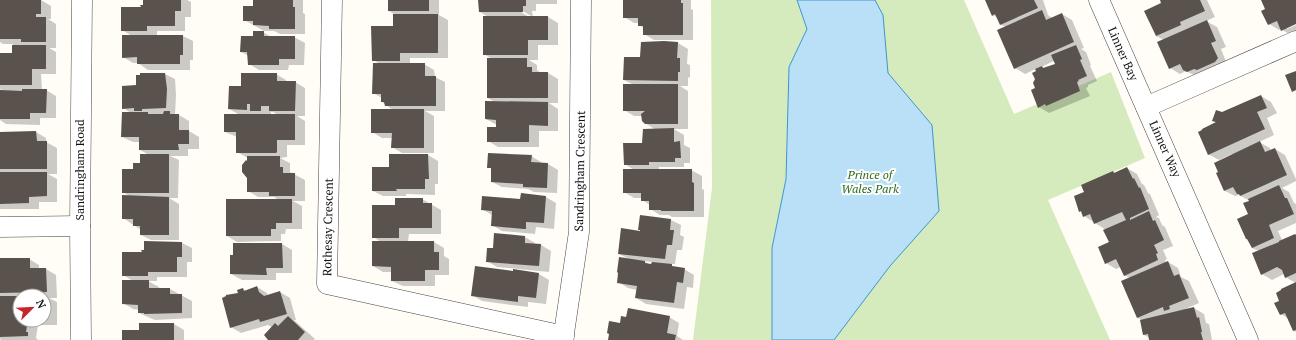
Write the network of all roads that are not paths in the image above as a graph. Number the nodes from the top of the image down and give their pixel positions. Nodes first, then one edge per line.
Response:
1 (82, 0) edge
2 (332, 0) edge
3 (581, 0) edge
4 (1099, 0) edge
5 (1296, 41) edge
6 (1146, 107) junction
7 (0, 226) edge
8 (80, 226) junction
9 (563, 338) edge
10 (81, 340) edge
11 (1248, 340) edge

1 - 8 street, Sandringham Road
2 - 9 street, Rothesay Crescent
3 - 9 street, Sandringham Crescent
4 - 6 street, Linner Bay
5 - 6 street, Linner Way
6 - 11 street, Linner Way
7 - 8 street
8 - 10 street, Sandringham Road

